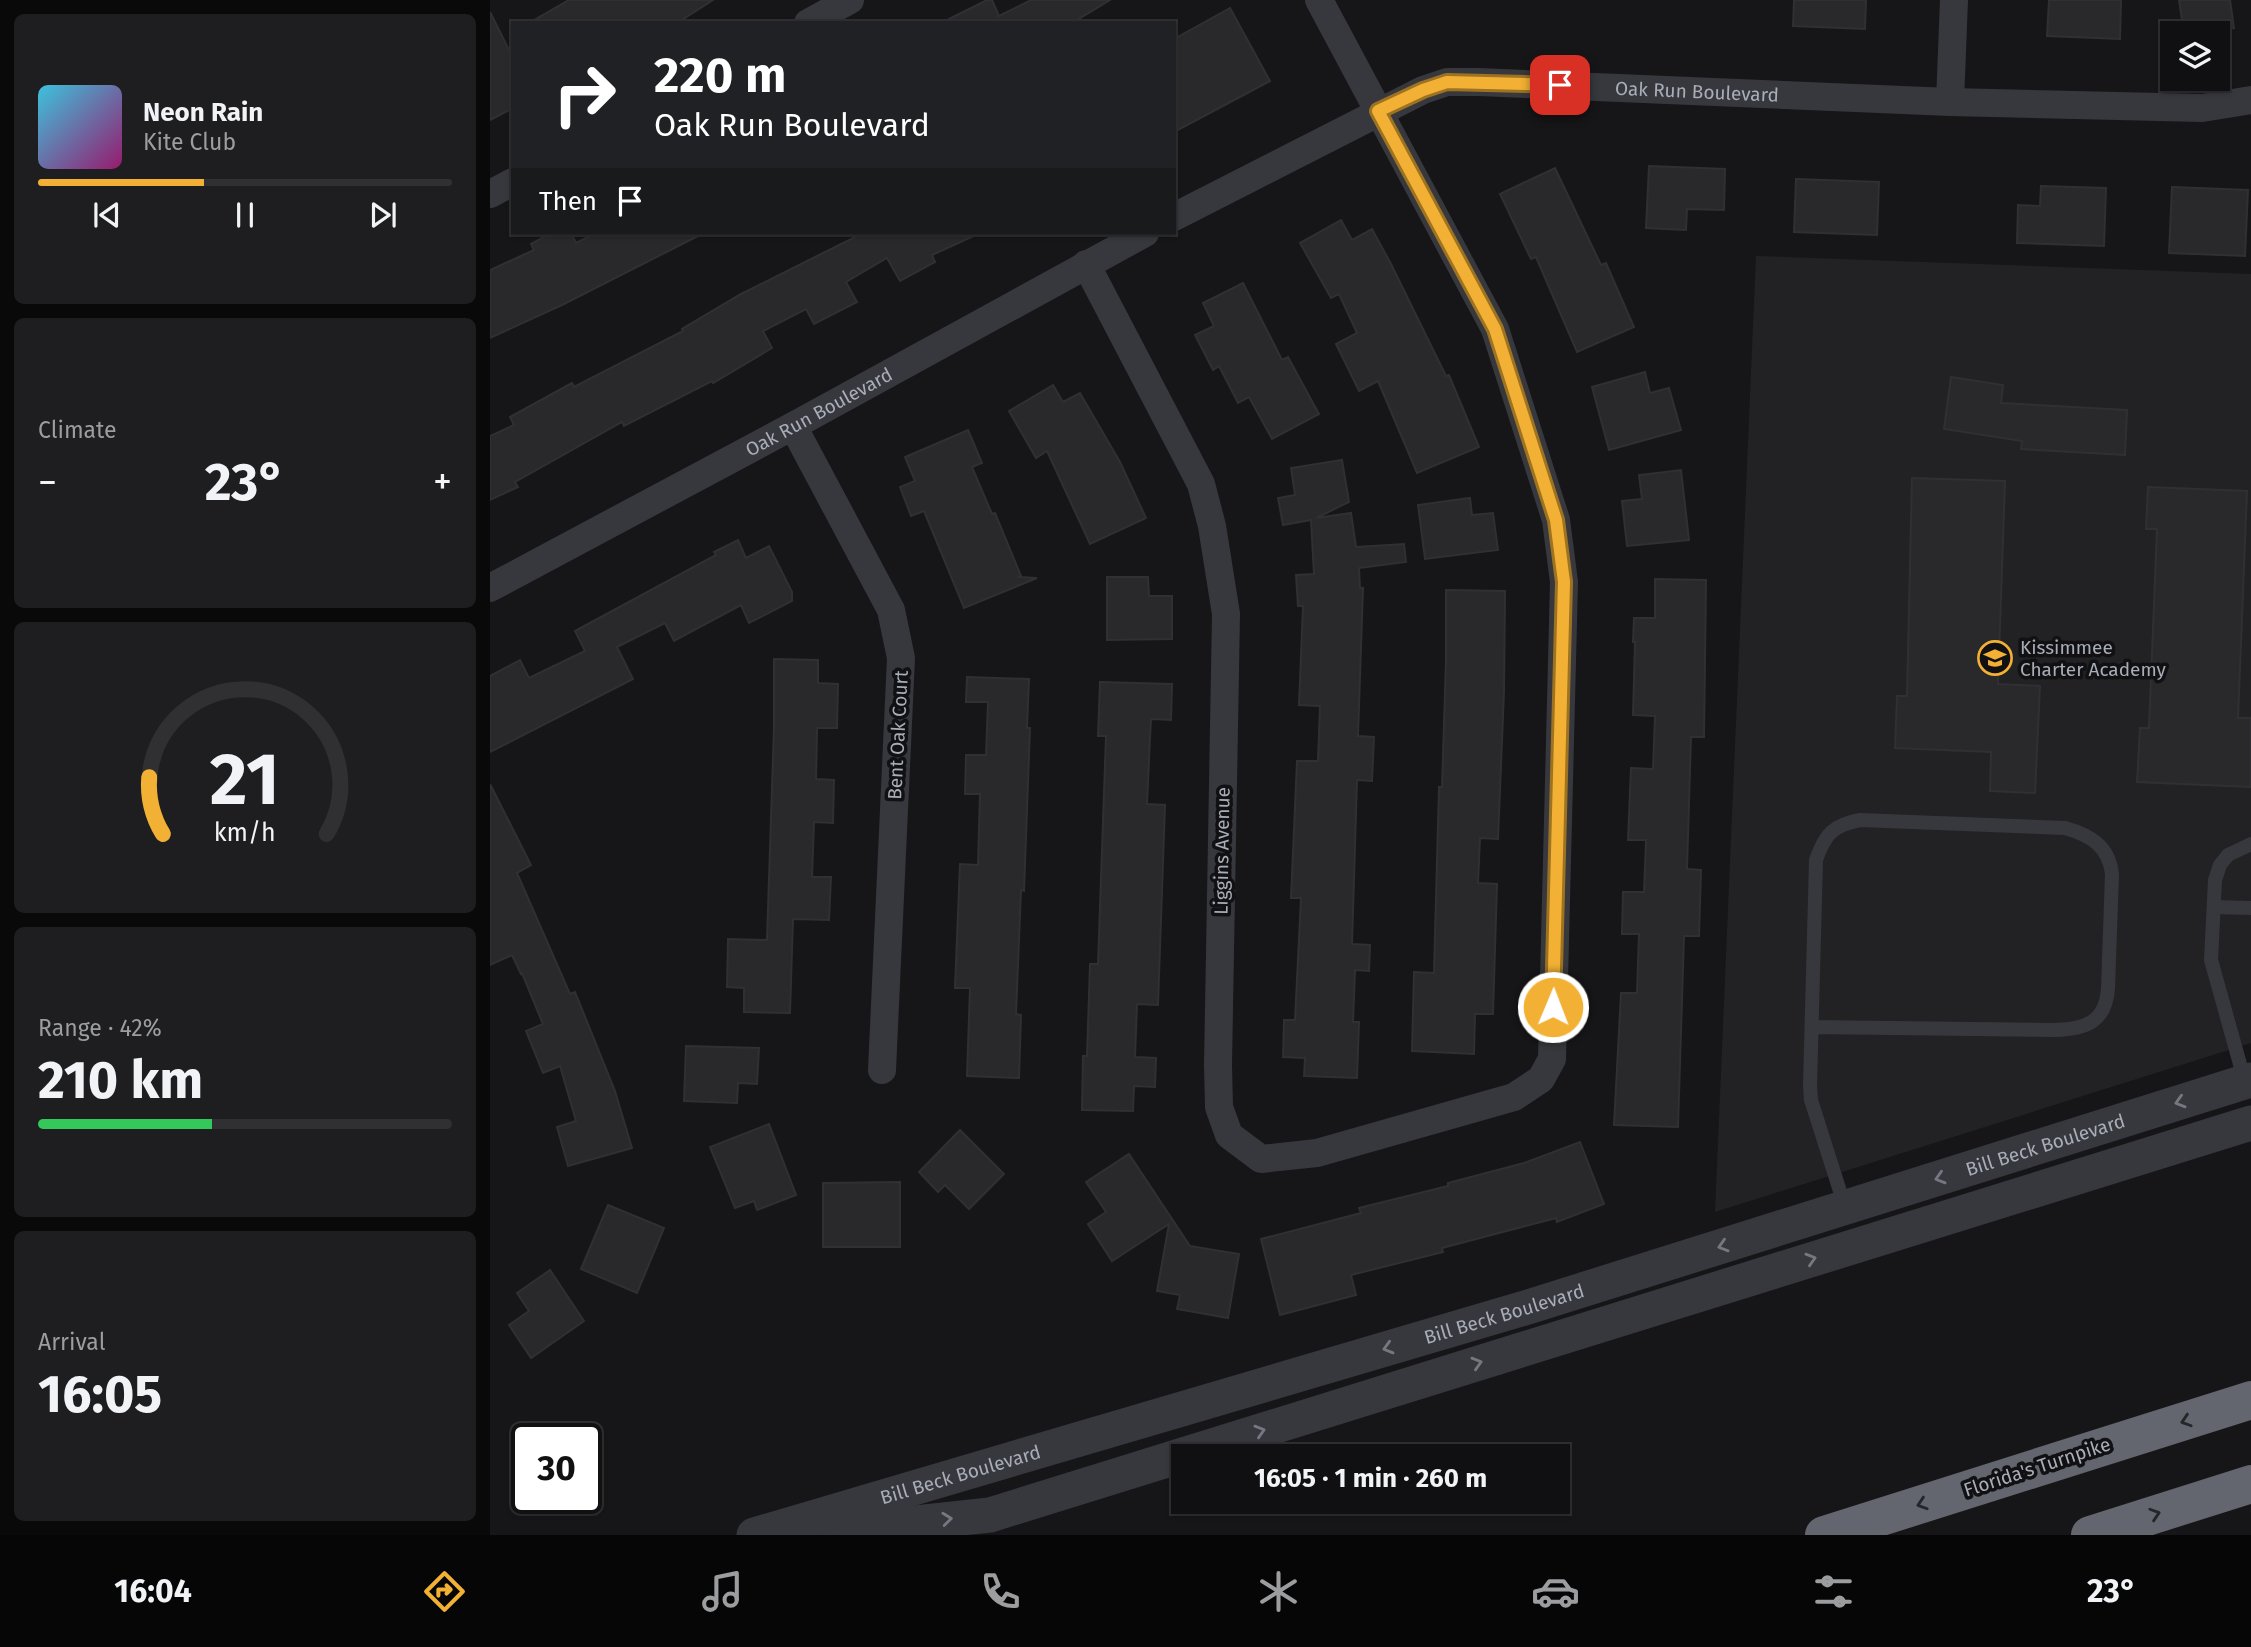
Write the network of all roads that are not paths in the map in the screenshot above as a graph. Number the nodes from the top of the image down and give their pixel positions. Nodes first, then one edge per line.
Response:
1 (850, 0) edge
2 (1319, 0) edge
3 (1954, 0) edge
4 (812, 21) edge
5 (2251, 100) edge
6 (1950, 102) junction
7 (1378, 111) junction
8 (511, 182) edge
9 (490, 194) edge
10 (1176, 217) edge
11 (1141, 235) edge
12 (1086, 264) junction
13 (793, 426) junction
14 (490, 588) edge
15 (2251, 844) edge
16 (2214, 907) junction
17 (2251, 908) edge
18 (1812, 1027) junction
19 (882, 1070) dead end
20 (2248, 1081) edge
21 (2251, 1123) edge
22 (1845, 1207) junction
23 (2251, 1400) edge
24 (2251, 1484) edge
25 (754, 1535) edge
26 (806, 1535) edge
27 (1824, 1535) edge
28 (2090, 1535) edge

1 - 4 street
2 - 7 street
3 - 6 street
5 - 6 street, Oak Run Boulevard
6 - 7 street, Oak Run Boulevard
7 - 10 street, Oak Run Boulevard
7 - 12 street, Liggins Avenue
8 - 9 street
11 - 12 street, Oak Run Boulevard
12 - 13 street, Oak Run Boulevard
13 - 14 street, Oak Run Boulevard
13 - 19 street, Bent Oak Court
15 - 16 lane
16 - 17 lane
16 - 20 lane
18 - 18 lane
18 - 22 lane
20 -> 22 street, Bill Beck Boulevard
26 -> 21 street, Bill Beck Boulevard
22 -> 25 street, Bill Beck Boulevard
23 -> 27 highway, Florida's Turnpike
28 -> 24 highway

